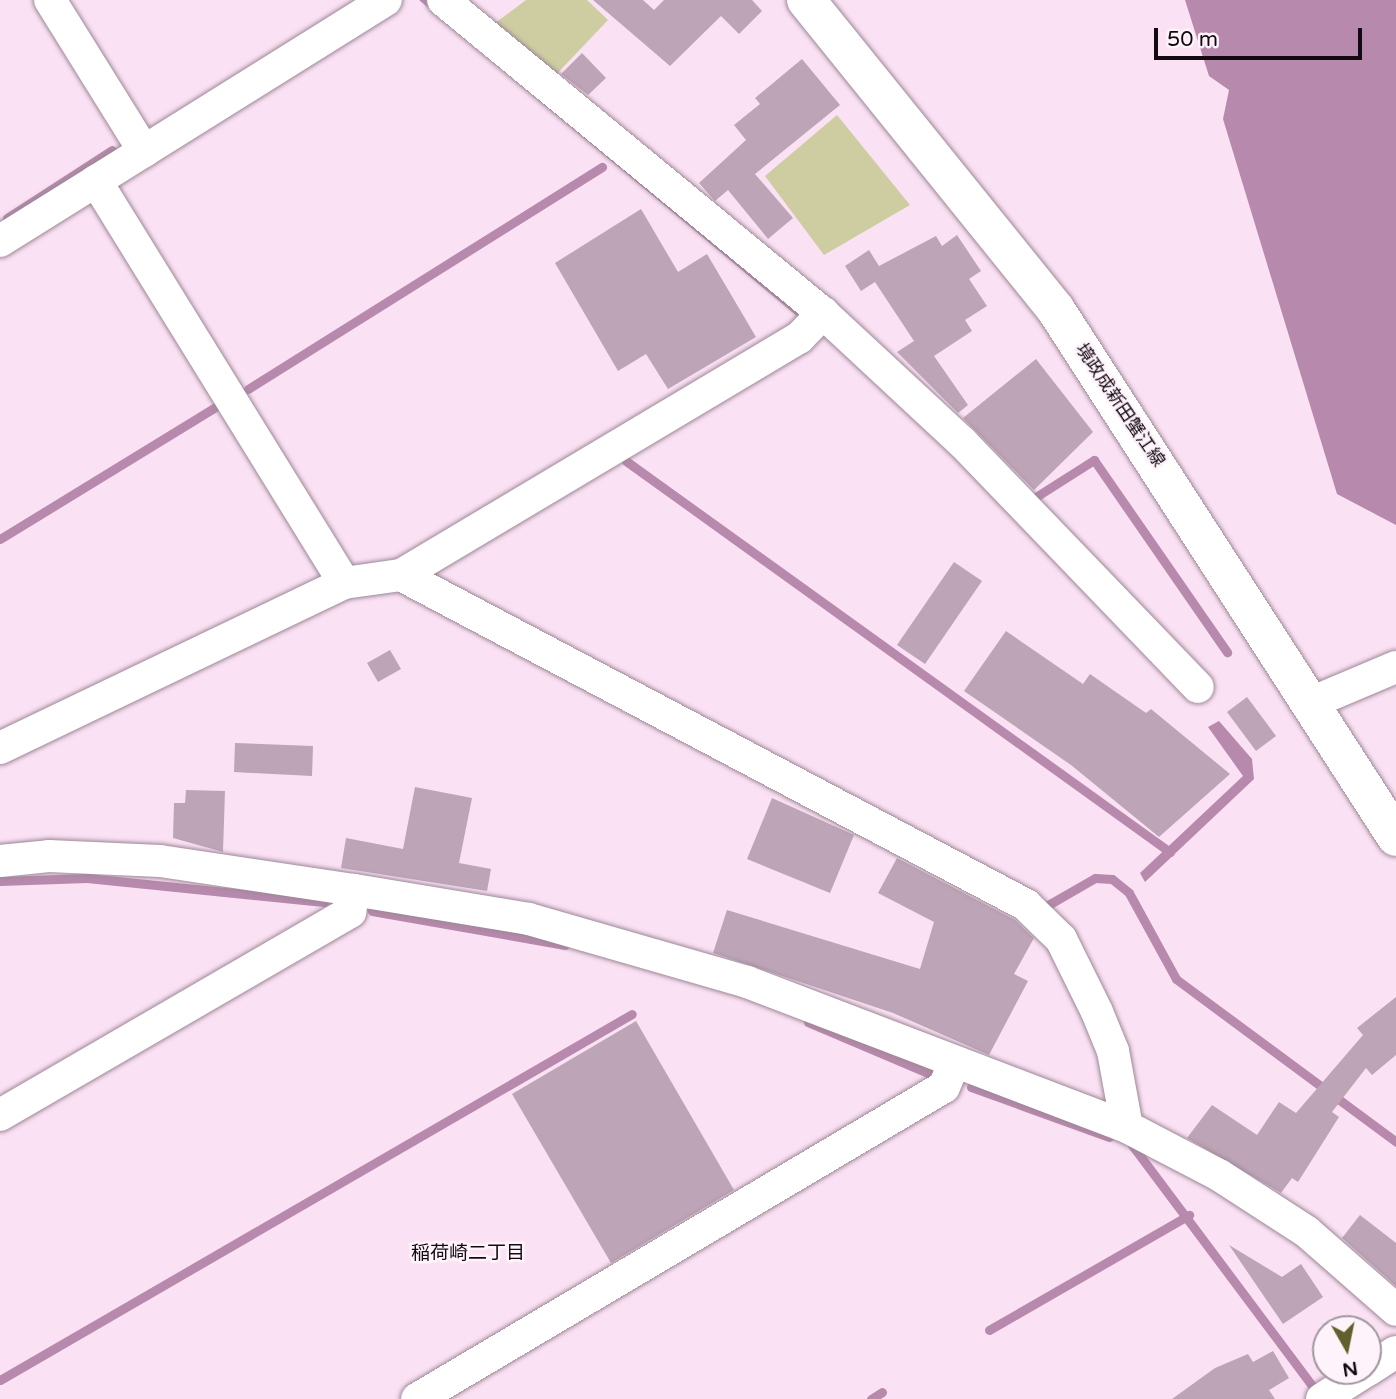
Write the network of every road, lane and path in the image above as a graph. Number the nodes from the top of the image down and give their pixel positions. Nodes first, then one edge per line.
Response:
1 (50, 0) edge
2 (386, 0) edge
3 (443, 0) edge
4 (806, 0) edge
5 (144, 151) junction
6 (96, 181) junction
7 (0, 241) edge
8 (822, 313) junction
9 (401, 575) junction
10 (344, 583) junction
11 (1396, 667) edge
12 (1198, 687) dead end
13 (1313, 702) junction
14 (0, 748) edge
15 (1396, 837) edge
16 (0, 861) edge
17 (354, 890) junction
18 (954, 1063) junction
19 (0, 1115) edge
20 (1127, 1127) junction
21 (1396, 1310) edge
22 (1346, 1385) edge
23 (1329, 1397) edge
24 (416, 1399) edge

1 - 5 street
2 - 5 street
3 - 8 street
4 - 13 main road, 境政成新田蟹江線
5 - 6 street
6 - 7 street
6 - 10 street
8 - 9 street
8 - 12 street
9 - 10 street
9 - 20 street
10 - 14 street
11 - 13 street
13 - 15 main road, 境政成新田蟹江線
16 - 17 street
17 - 18 street
17 - 19 street
18 - 20 street
18 - 24 street
20 - 21 street
22 - 23 street

